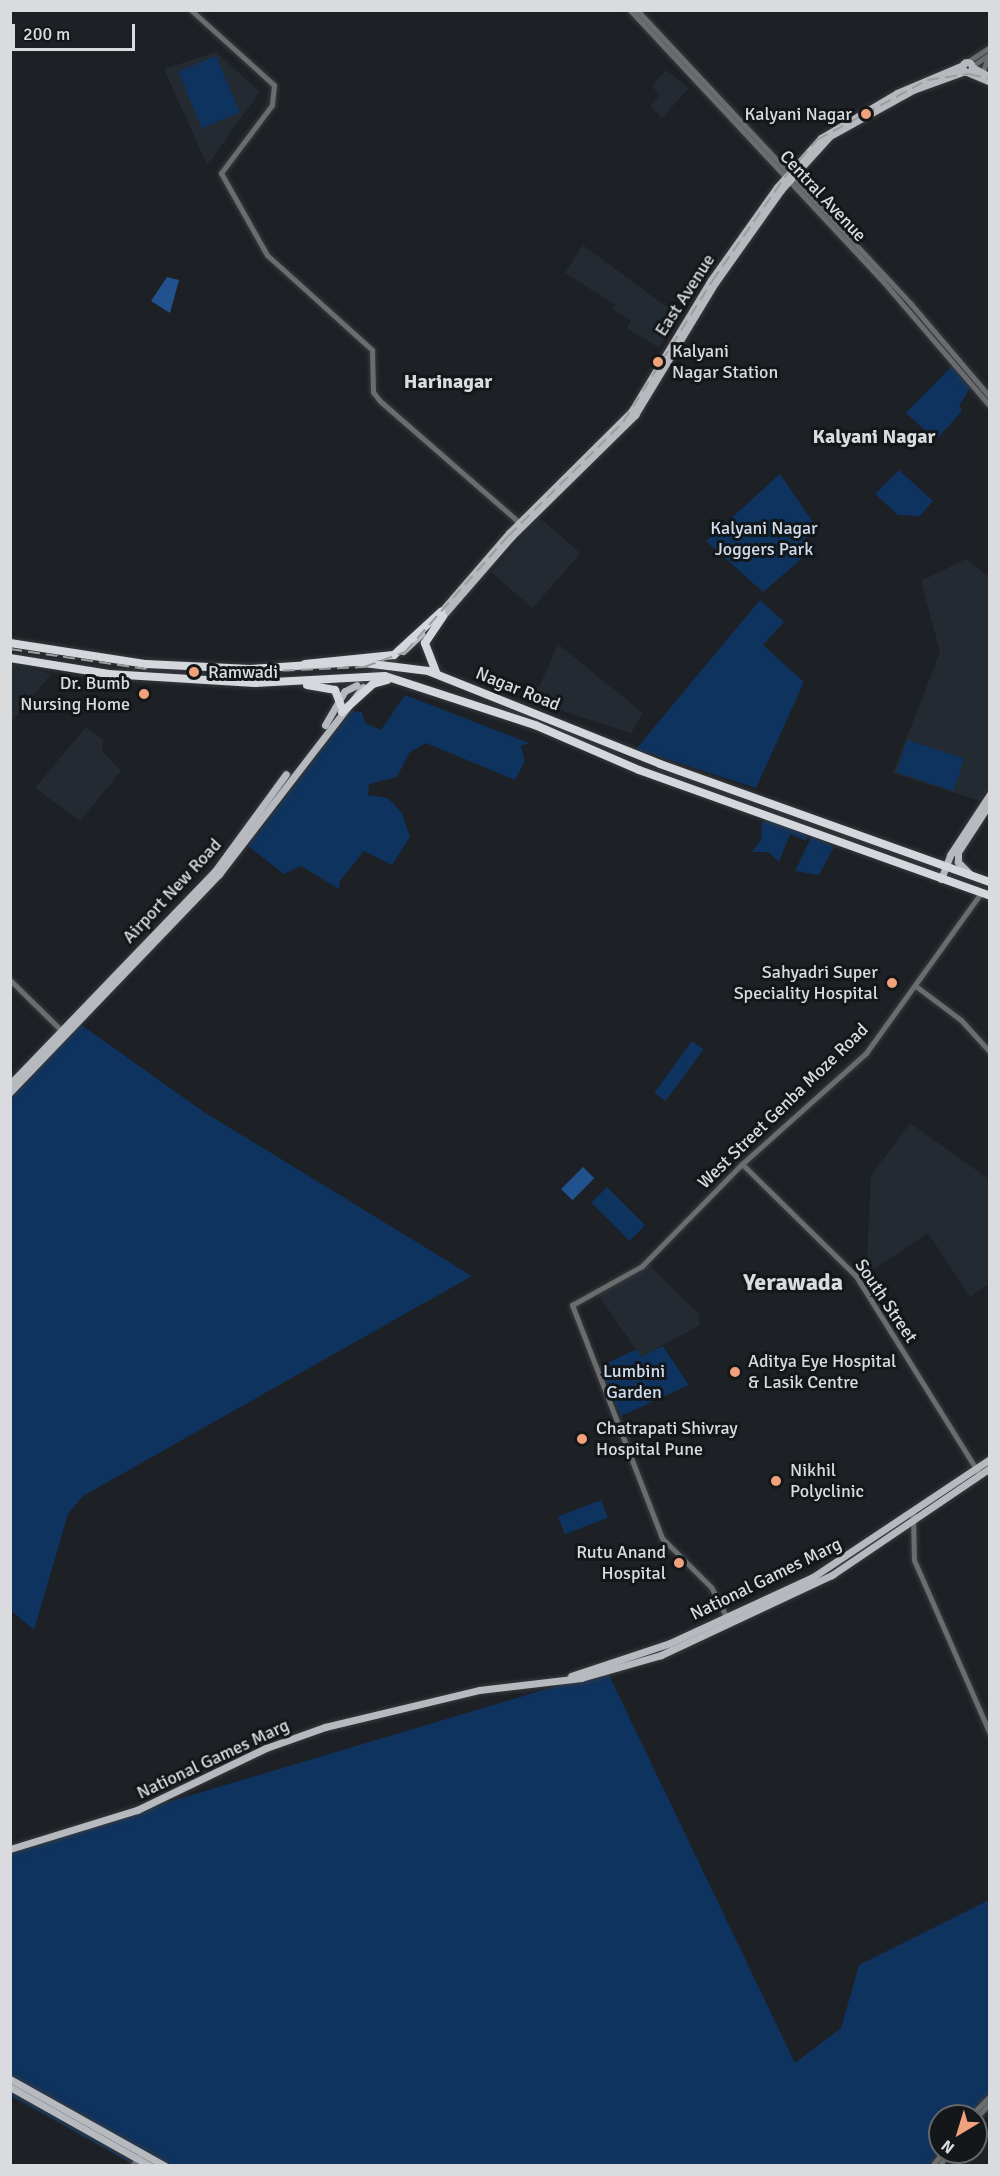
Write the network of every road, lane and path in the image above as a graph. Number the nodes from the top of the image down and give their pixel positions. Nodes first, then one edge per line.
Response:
1 (191, 10) edge
2 (630, 10) edge
3 (637, 10) edge
4 (990, 47) edge
5 (989, 54) edge
6 (968, 67) junction
7 (986, 75) edge
8 (990, 82) edge
9 (788, 178) junction
10 (990, 397) edge
11 (990, 406) edge
12 (522, 524) junction
13 (442, 614) junction
14 (10, 643) edge
15 (66, 653) junction
16 (400, 656) tunnel mouth
17 (10, 658) edge
18 (304, 665) junction
19 (63, 668) junction
20 (439, 674) junction
21 (400, 680) junction
22 (293, 682) junction
23 (360, 686) tunnel mouth
24 (341, 709) junction
25 (590, 736) junction
26 (599, 740) junction
27 (584, 749) junction
28 (594, 753) junction
29 (990, 794) edge
30 (990, 803) edge
31 (945, 866) junction
32 (974, 876) junction
33 (941, 879) junction
34 (990, 882) edge
35 (981, 893) junction
36 (990, 896) edge
37 (10, 980) edge
38 (917, 987) junction
39 (64, 1032) junction
40 (990, 1052) edge
41 (10, 1084) edge
42 (10, 1092) edge
43 (742, 1164) junction
44 (990, 1459) edge
45 (990, 1468) edge
46 (978, 1472) junction
47 (915, 1517) junction
48 (729, 1620) junction
49 (990, 1734) edge
50 (10, 1849) edge
51 (10, 2079) edge
52 (10, 2087) edge
53 (140, 2156) junction
54 (132, 2166) edge
55 (150, 2166) edge
56 (165, 2166) edge

1 - 12 street
2 - 9 street, Central Avenue
3 - 9 street, Central Avenue
4 - 6 street, East Avenue
5 - 6 street, East Avenue
5 - 7 street
6 - 7 main road
6 - 8 main road
6 - 9 main road, East Avenue
9 - 10 street, Central Avenue
9 - 11 street, Central Avenue
9 - 12 main road, East Avenue
12 - 13 main road, East Avenue
13 - 16 main road, East Avenue
13 - 18 highway
13 - 20 highway
14 - 15 highway, Nagar Road
15 - 18 highway, Nagar Road
15 - 19 highway
17 - 19 highway, Nagar Road
18 - 20 highway, Nagar Road
19 - 22 highway, Nagar Road
20 - 25 highway, Nagar Road
21 - 22 highway, Nagar Road
21 - 24 highway
21 - 27 highway, Nagar Road
22 - 24 highway
23 - 24 main road
24 - 39 main road, Airport New Road
24 - 39 main road, Airport New Road
25 - 26 highway, Nagar Road
25 - 27 highway
26 - 28 highway
26 - 31 highway, Nagar Road
27 - 28 highway, Nagar Road
28 - 33 highway, Nagar Road
29 - 31 main road
30 - 32 main road
31 - 32 highway, Nagar Road
31 - 33 main road
32 - 34 highway, Nagar Road
33 - 35 highway, Nagar Road
35 - 36 highway, Nagar Road
35 - 38 street, West Street Genba Moze Road
37 - 39 street
38 - 40 street
38 - 43 street, West Street Genba Moze Road
39 - 41 main road, Airport New Road
39 - 42 main road, Airport New Road
43 - 46 street, South Street
43 - 48 street, West Street Genba Moze Road
44 - 46 main road, National Games Marg
45 - 46 main road, National Games Marg
46 - 47 main road, National Games Marg
47 - 48 main road, National Games Marg
47 - 49 street
48 - 50 main road, National Games Marg
51 - 53 main road
52 - 53 main road
53 - 54 street
53 - 55 main road
53 - 56 main road

